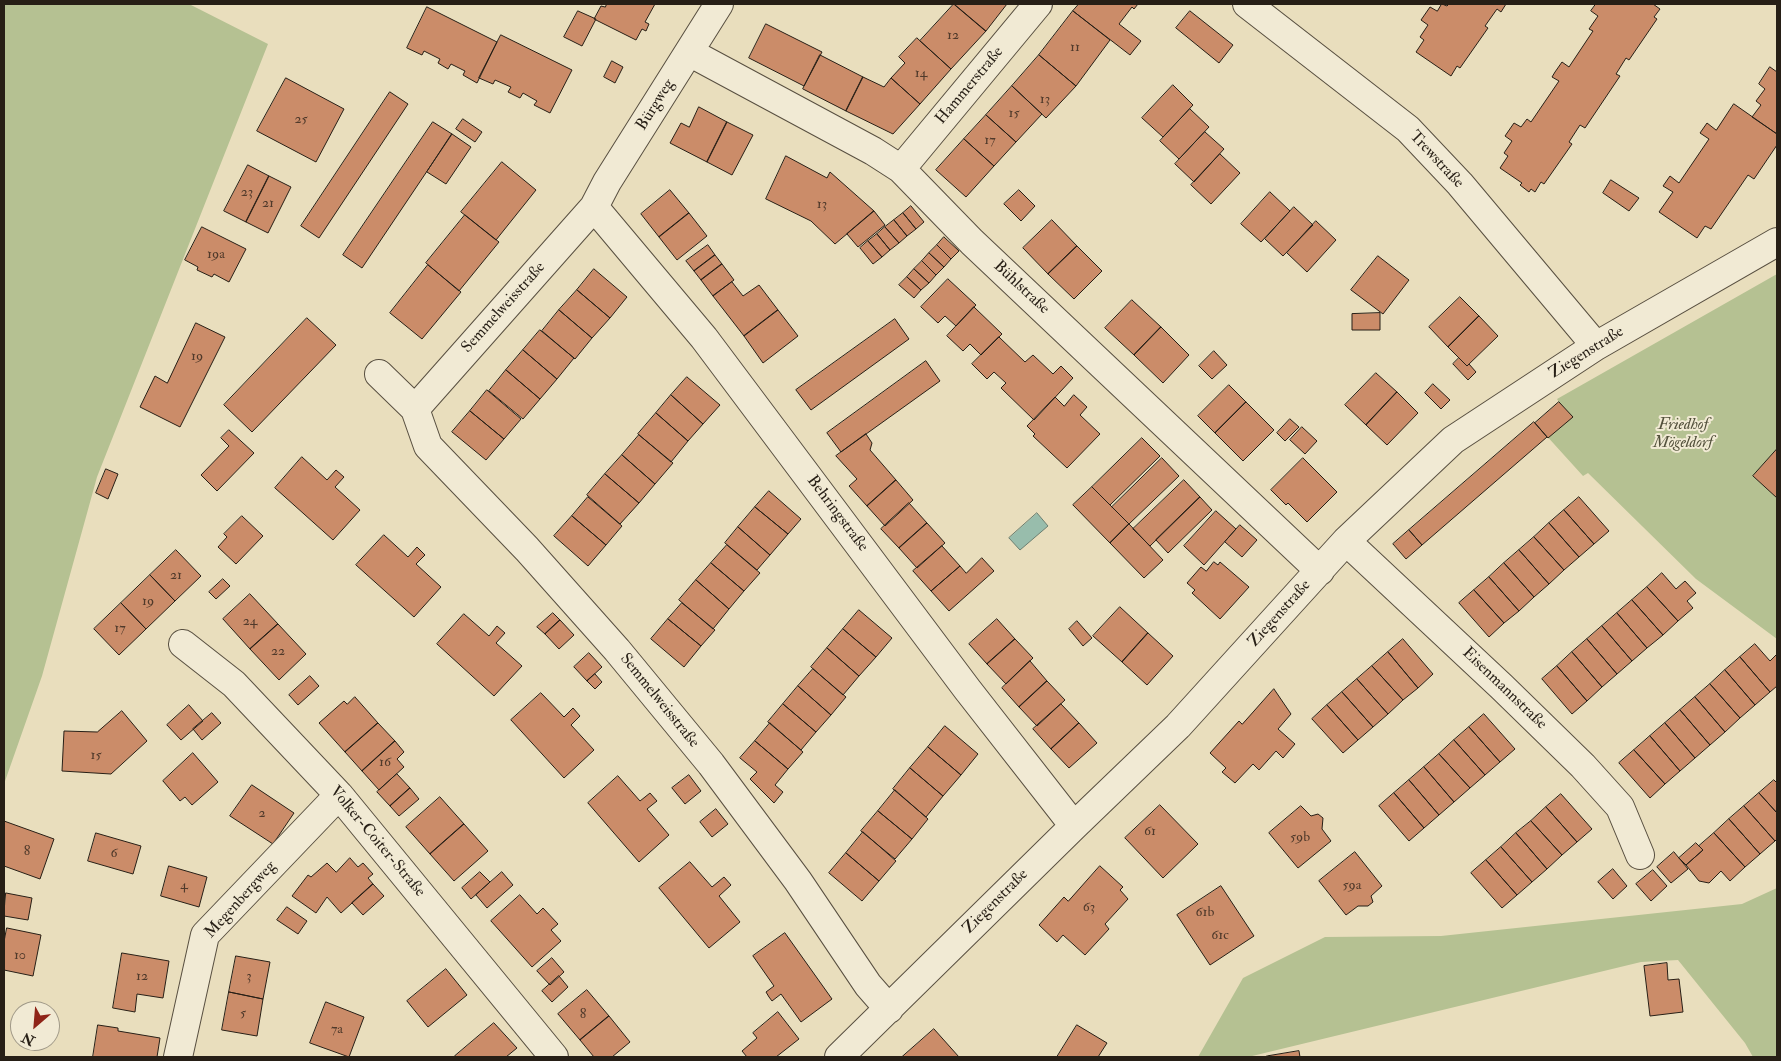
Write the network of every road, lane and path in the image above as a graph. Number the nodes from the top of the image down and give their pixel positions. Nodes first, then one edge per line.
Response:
1 (720, 4) edge
2 (1038, 4) edge
3 (1247, 4) edge
4 (689, 52) junction
5 (901, 169) junction
6 (594, 207) junction
7 (1777, 242) edge
8 (1596, 346) junction
9 (379, 374) dead end
10 (415, 409) junction
11 (1346, 541) junction
12 (1320, 571) junction
13 (183, 644) dead end
14 (339, 795) junction
15 (1074, 826) junction
16 (1640, 855) dead end
17 (888, 1009) junction
18 (178, 1057) edge
19 (554, 1057) edge
20 (839, 1057) edge

1 - 4 street, Bürgweg
2 - 5 street, Hammerstraße
3 - 8 street, Trewstraße
4 - 5 street, Bühlstraße
4 - 6 street, Bürgweg
5 - 12 street, Bühlstraße
6 - 10 street, Semmelweisstraße
6 - 15 street, Behringstraße
7 - 8 street, Ziegenstraße
8 - 11 street, Ziegenstraße
9 - 10 street, Semmelweisstraße
10 - 17 street, Semmelweisstraße
11 - 12 street, Ziegenstraße
11 - 16 street, Eisenmannstraße
12 - 15 street, Ziegenstraße
13 - 14 street, Volker-Coiter-Straße
14 - 18 street, Megenbergweg
14 - 19 street, Volker-Coiter-Straße
15 - 17 street, Ziegenstraße
17 - 20 street, Ziegenstraße

